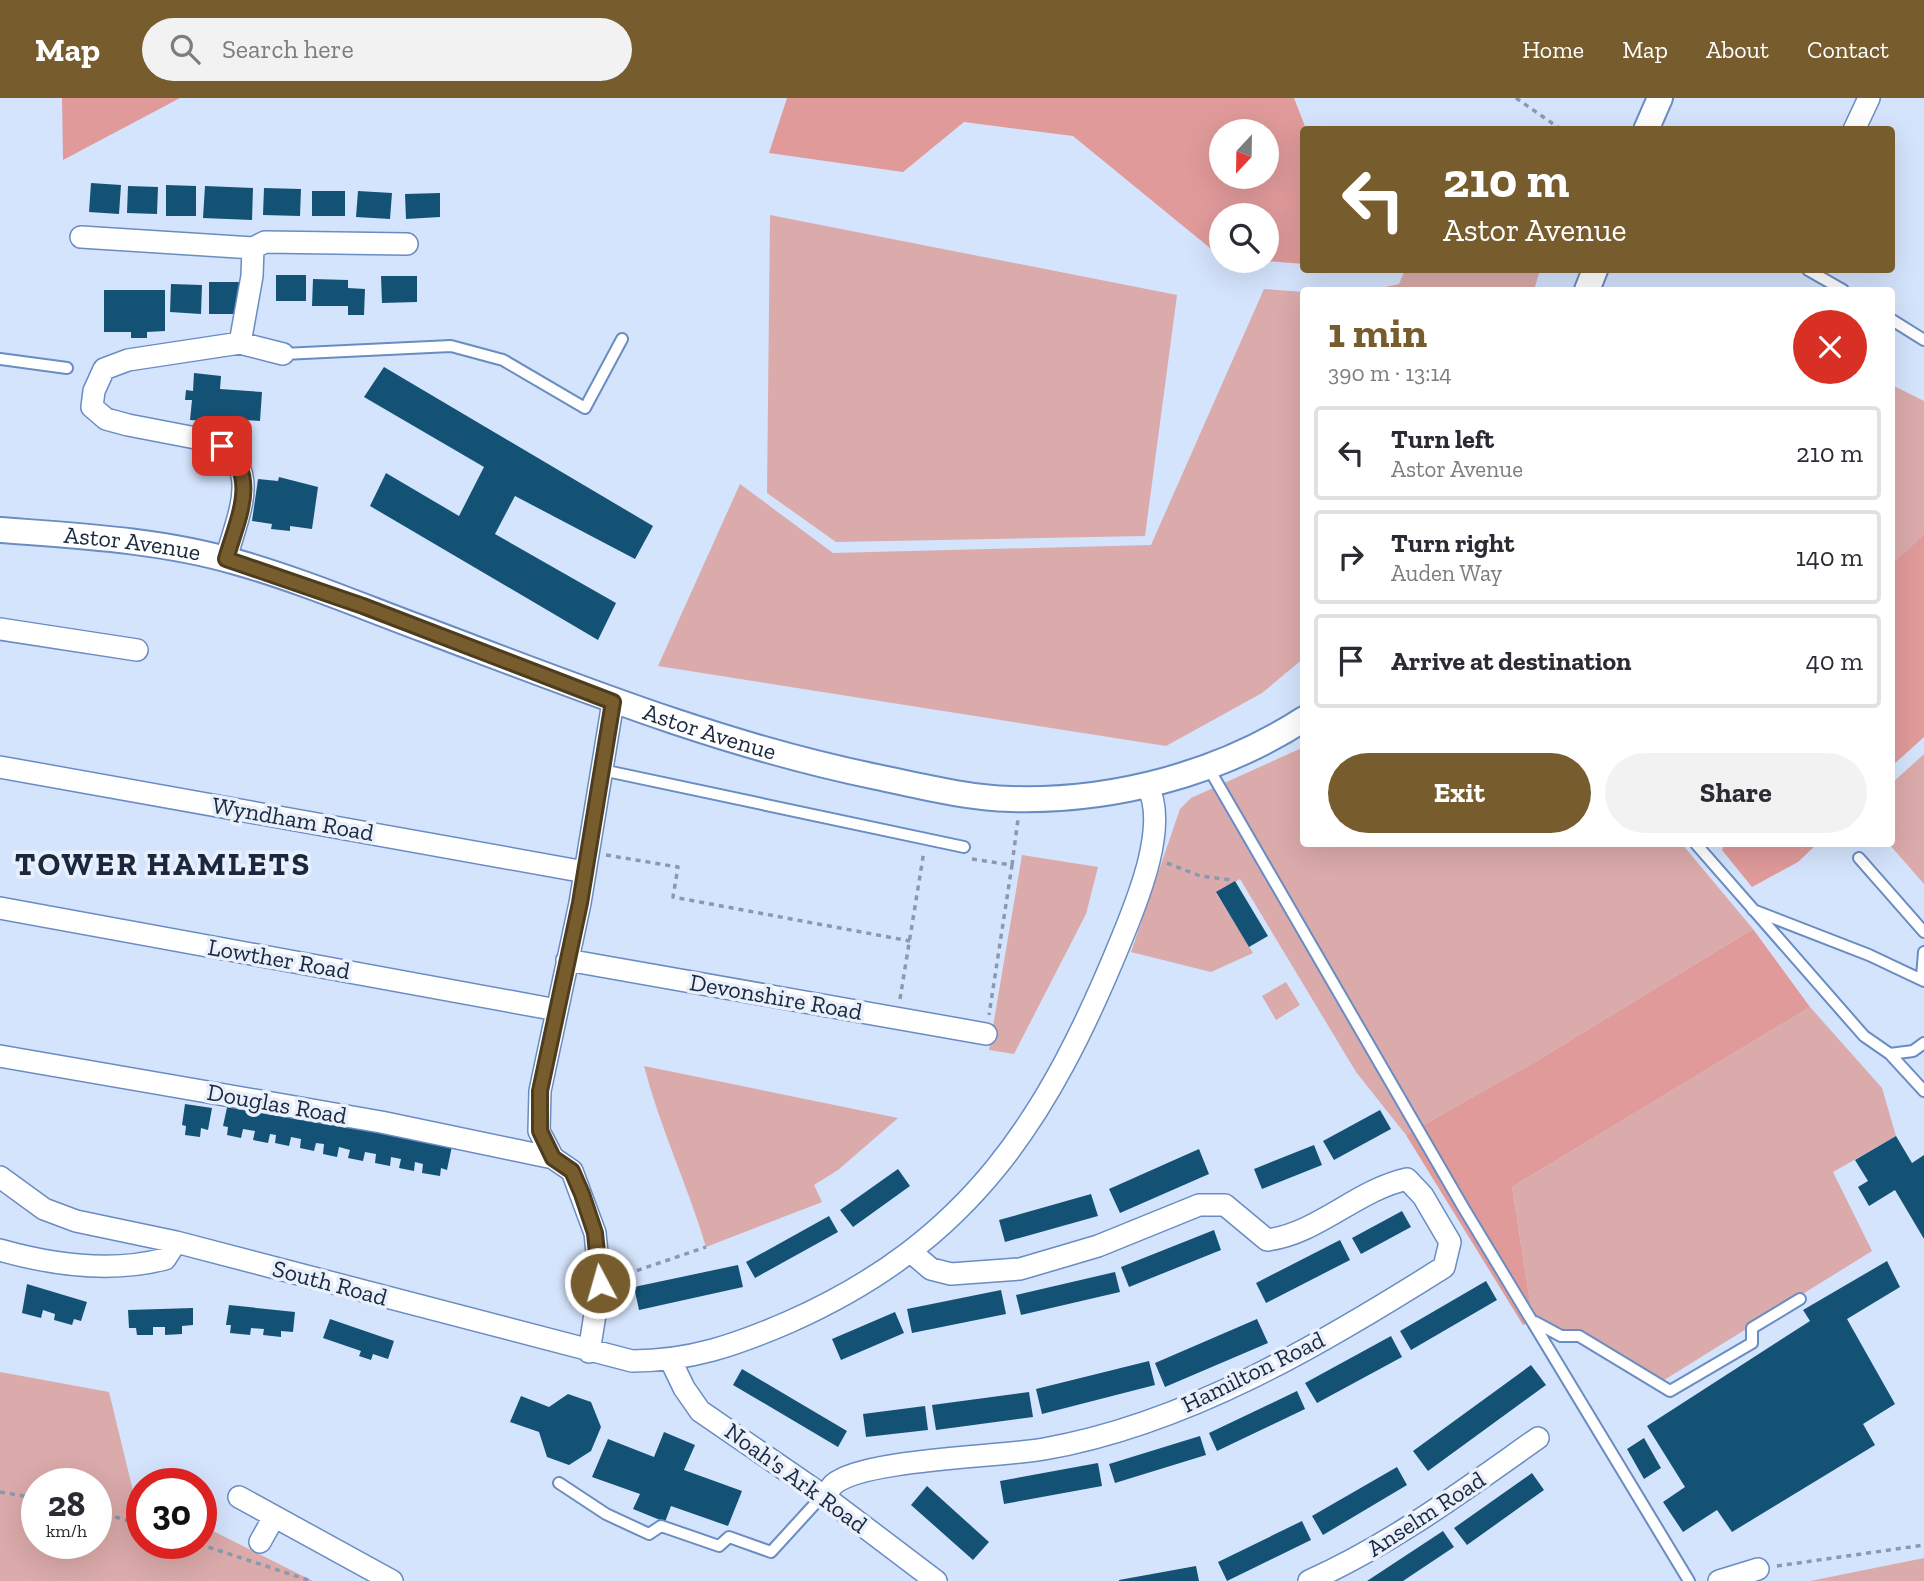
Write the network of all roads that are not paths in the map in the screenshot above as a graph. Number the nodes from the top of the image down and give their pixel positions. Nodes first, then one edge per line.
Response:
1 (1661, 98) edge
2 (1869, 98) edge
3 (1648, 126) edge
4 (1856, 126) edge
5 (81, 237) dead end
6 (407, 244) dead end
7 (253, 248) junction
8 (1813, 273) edge
9 (1838, 287) edge
10 (1895, 322) edge
11 (622, 339) dead end
12 (1924, 340) edge
13 (240, 343) junction
14 (284, 354) joint
15 (0, 359) edge
16 (67, 368) dead end
17 (0, 530) edge
18 (226, 559) junction
19 (0, 629) edge
20 (137, 650) dead end
21 (613, 702) junction
22 (1300, 721) edge
23 (1207, 766) junction
24 (0, 767) edge
25 (602, 769) junction
26 (1147, 785) junction
27 (964, 846) road end
28 (1699, 847) edge
29 (1858, 858) dead end
30 (587, 862) junction
31 (0, 908) edge
32 (1751, 909) junction
33 (1924, 932) edge
34 (1924, 952) edge
35 (567, 960) junction
36 (1923, 979) edge
37 (557, 1010) junction
38 (986, 1034) road end
39 (1924, 1043) edge
40 (1890, 1054) junction
41 (0, 1056) edge
42 (1924, 1091) edge
43 (553, 1158) junction
44 (0, 1177) edge
45 (176, 1242) junction
46 (0, 1250) edge
47 (911, 1252) junction
48 (1800, 1300) dead end
49 (1533, 1321) junction
50 (589, 1352) junction
51 (671, 1361) junction
52 (1538, 1438) dead end
53 (559, 1483) dead end
54 (824, 1496) junction
55 (239, 1497) dead end
56 (274, 1517) junction
57 (260, 1542) dead end
58 (1758, 1569) road end
59 (392, 1581) edge
60 (936, 1581) edge
61 (1309, 1581) edge
62 (1689, 1581) edge
63 (1718, 1581) edge

1 - 3 street
2 - 4 street
5 - 7 street
6 - 7 street
7 - 13 street
8 - 9 lane
10 - 12 lane
11 - 14 lane
13 - 14 street
13 - 18 street
15 - 16 lane
17 - 18 street, Astor Avenue
18 - 21 street, Astor Avenue
19 - 20 street
21 - 25 street
21 - 26 street, Astor Avenue
22 - 23 street, Astor Avenue
23 - 26 street, Astor Avenue
23 - 49 lane
24 - 30 street, Wyndham Road
25 - 27 lane
25 - 30 street
26 - 47 street, South Road
28 - 32 lane
29 - 33 lane
30 - 35 street
31 - 37 street, Lowther Road
32 - 36 lane
32 - 40 lane
34 - 36 lane
35 - 37 street
35 - 38 street, Devonshire Road
37 - 43 street
39 - 40 lane
40 - 42 lane
41 - 43 street, Douglas Road
43 - 50 street
44 - 45 street, South Road
45 - 46 street
45 - 50 street, South Road
47 - 51 street, South Road
47 - 54 street, Hamilton Road
48 - 49 lane
49 - 62 lane
50 - 51 street, South Road
51 - 54 street, Noah's Ark Road
52 - 61 street, Anselm Road
53 - 54 lane
54 - 60 street, Noah's Ark Road
55 - 56 street
56 - 57 street
56 - 59 street
58 - 63 street

